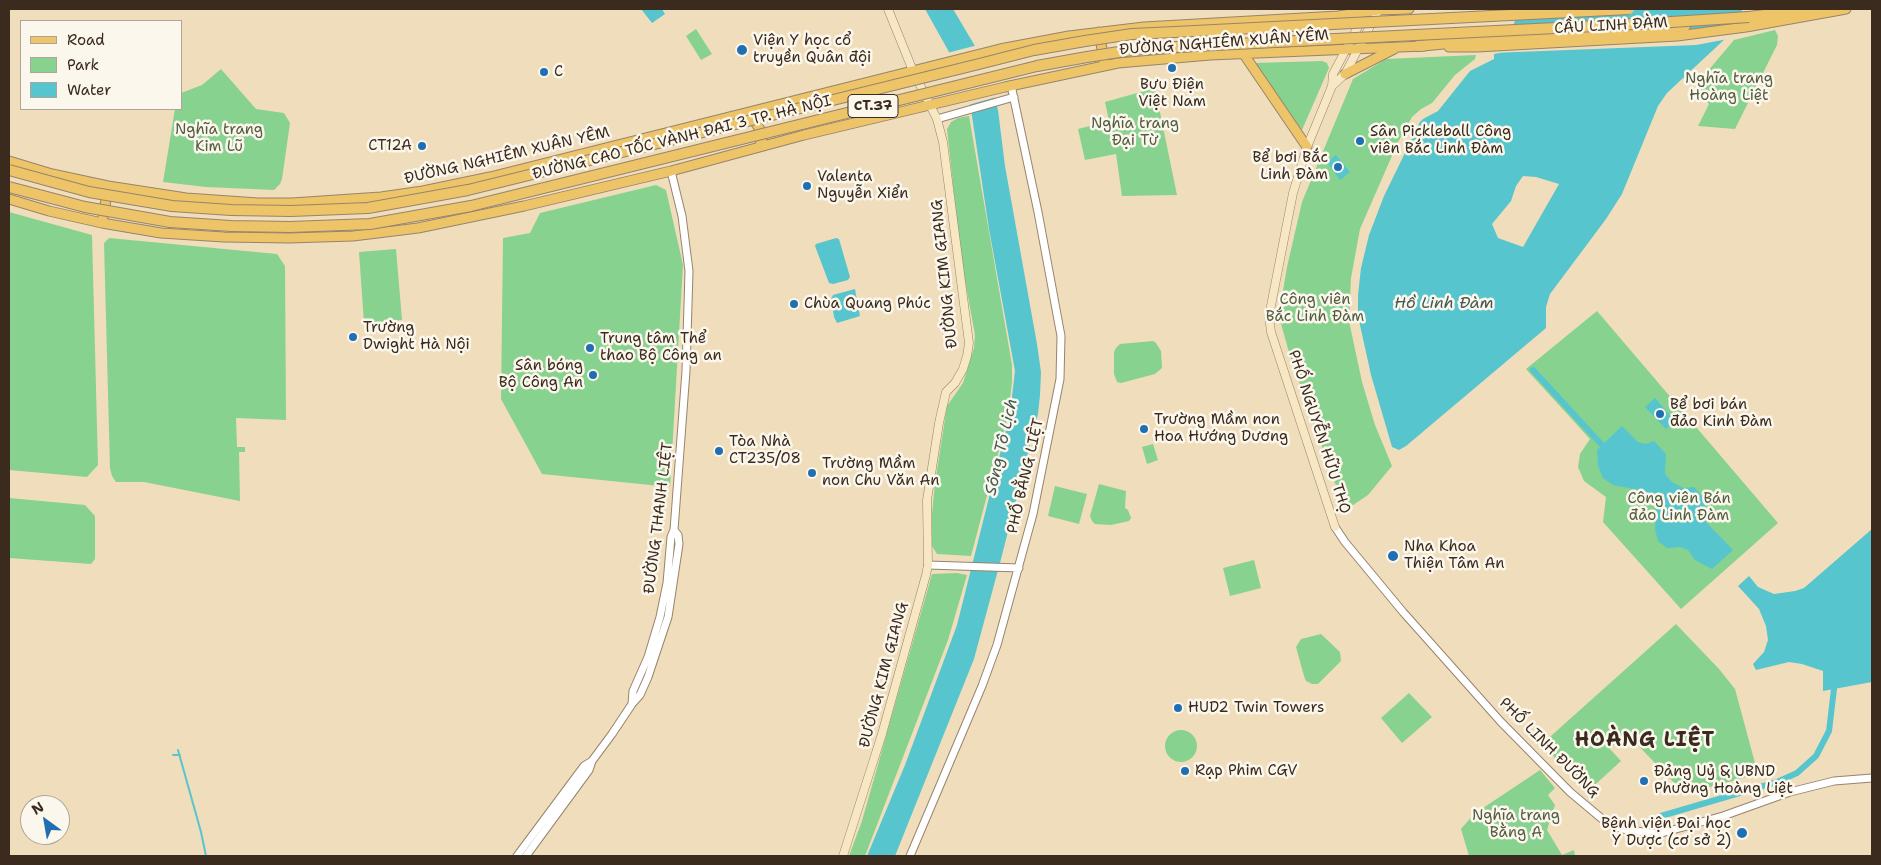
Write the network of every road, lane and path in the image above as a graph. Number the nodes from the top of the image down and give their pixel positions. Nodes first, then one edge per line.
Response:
1 (888, 9) edge
2 (1409, 9) edge
3 (1629, 9) edge
4 (1812, 9) edge
5 (1846, 9) edge
6 (1367, 10) edge
7 (1378, 10) edge
8 (1748, 22) junction
9 (1188, 24) junction
10 (1368, 29) junction
11 (1356, 30) junction
12 (1099, 31) junction
13 (1418, 46) junction
14 (1398, 47) junction
15 (1357, 49) junction
16 (1345, 50) junction
17 (1243, 54) junction
18 (1189, 56) junction
19 (1105, 66) junction
20 (913, 71) junction
21 (1345, 74) junction
22 (1008, 86) junction
23 (1332, 86) junction
24 (832, 91) junction
25 (1011, 98) junction
26 (930, 105) junction
27 (749, 113) junction
28 (937, 120) junction
29 (849, 125) junction
30 (759, 147) junction
31 (1307, 147) junction
32 (9, 161) edge
33 (9, 170) edge
34 (671, 171) junction
35 (108, 186) junction
36 (9, 187) edge
37 (9, 199) edge
38 (102, 223) junction
39 (1335, 527) joint
40 (928, 566) junction
41 (1019, 568) junction
42 (1872, 778) edge
43 (521, 856) edge
44 (843, 856) edge
45 (910, 856) edge

1 - 20 main road, ĐƯỜNG KIM GIANG
2 - 7 main road, ĐƯỜNG NGHIÊM XUÂN YÊM
3 - 33 highway, ĐƯỜNG CAO TỐC VÀNH ĐAI 3 TP. HÀ NỘI / CT.37, bridge
4 - 8 highway, ĐƯỜNG CAO TỐC VÀNH ĐAI 3 TP. HÀ NỘI / CT.37
5 - 8 main road, CẦU LINH ĐÀM
6 - 7 main road, ĐƯỜNG NGHIÊM XUÂN YÊM
6 - 9 main road, ĐƯỜNG NGHIÊM XUÂN YÊM
6 - 11 main road, PHỐ NGUYỄN HỮU THỌ
7 - 10 main road, PHỐ NGUYỄN HỮU THỌ
8 - 13 highway, bridge
8 - 13 main road, CẦU LINH ĐÀM
8 - 36 highway, ĐƯỜNG CAO TỐC VÀNH ĐAI 3 TP. HÀ NỘI / CT.37, bridge
9 - 12 main road, ĐƯỜNG NGHIÊM XUÂN YÊM
9 - 18 main road
10 - 11 street
10 - 15 main road, PHỐ NGUYỄN HỮU THỌ
11 - 16 main road, PHỐ NGUYỄN HỮU THỌ
12 - 19 main road
12 - 20 main road, ĐƯỜNG NGHIÊM XUÂN YÊM
13 - 14 main road, ĐƯỜNG NGHIÊM XUÂN YÊM
14 - 15 main road, ĐƯỜNG NGHIÊM XUÂN YÊM
14 - 21 main road
15 - 16 main road, ĐƯỜNG NGHIÊM XUÂN YÊM
15 - 21 main road, PHỐ NGUYỄN HỮU THỌ
16 - 17 main road, ĐƯỜNG NGHIÊM XUÂN YÊM
16 - 23 main road, PHỐ NGUYỄN HỮU THỌ
17 - 18 main road, ĐƯỜNG NGHIÊM XUÂN YÊM
17 - 31 main road
18 - 19 main road, ĐƯỜNG NGHIÊM XUÂN YÊM
19 - 22 main road, ĐƯỜNG NGHIÊM XUÂN YÊM
20 - 24 main road, ĐƯỜNG NGHIÊM XUÂN YÊM
20 - 26 main road, ĐƯỜNG KIM GIANG
21 - 23 main road, PHỐ NGUYỄN HỮU THỌ
22 - 25 street, PHỐ BẰNG LIỆT
22 - 26 main road, ĐƯỜNG NGHIÊM XUÂN YÊM
23 - 31 main road, PHỐ NGUYỄN HỮU THỌ
24 - 27 main road, ĐƯỜNG NGHIÊM XUÂN YÊM
24 - 29 main road
25 - 28 street
25 - 41 street, PHỐ BẰNG LIỆT
26 - 28 main road, ĐƯỜNG KIM GIANG
26 - 29 main road
27 - 30 main road
27 - 35 main road, ĐƯỜNG NGHIÊM XUÂN YÊM
28 - 40 main road, ĐƯỜNG KIM GIANG
29 - 30 main road
30 - 34 main road
31 - 39 main road, PHỐ NGUYỄN HỮU THỌ
32 - 35 main road, ĐƯỜNG NGHIÊM XUÂN YÊM
34 - 38 main road
34 - 43 street, ĐƯỜNG THANH LIỆT
35 - 38 main road
37 - 38 main road
39 - 42 street, PHỐ LINH ĐƯỜNG
40 - 41 street
40 - 44 main road, ĐƯỜNG KIM GIANG
41 - 45 street, PHỐ BẰNG LIỆT

